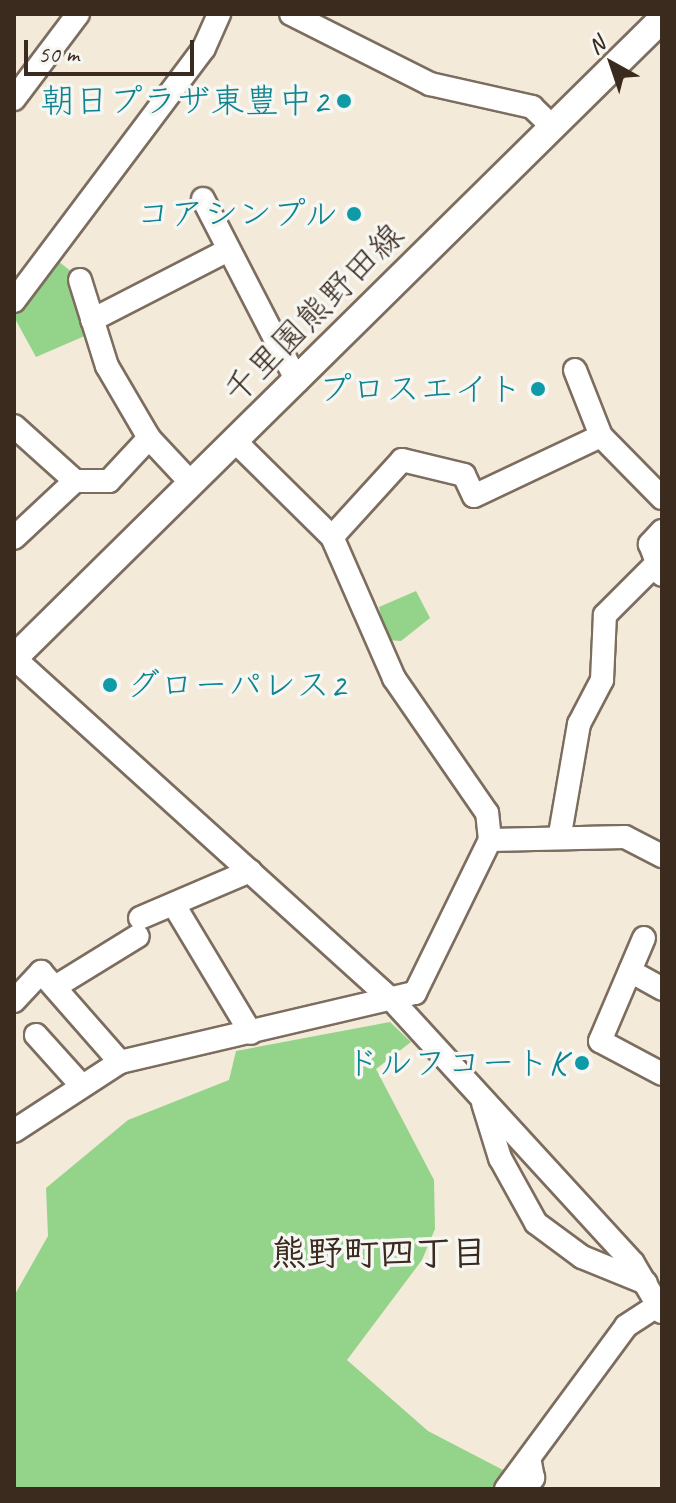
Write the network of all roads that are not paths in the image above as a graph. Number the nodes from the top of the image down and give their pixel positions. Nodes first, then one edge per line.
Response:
1 (78, 14) edge
2 (219, 14) edge
3 (291, 14) edge
4 (662, 19) edge
5 (14, 99) edge
6 (553, 127) junction
7 (203, 199) dead end
8 (226, 251) junction
9 (80, 280) dead end
10 (14, 301) edge
11 (92, 320) junction
12 (575, 370) dead end
13 (297, 381) junction
14 (14, 426) edge
15 (601, 436) junction
16 (149, 438) junction
17 (235, 441) junction
18 (75, 481) junction
19 (192, 484) junction
20 (662, 498) edge
21 (662, 531) edge
22 (332, 537) junction
23 (14, 538) edge
24 (659, 570) edge
25 (14, 658) edge
26 (560, 834) junction
27 (490, 840) junction
28 (662, 856) edge
29 (250, 871) junction
30 (174, 905) junction
31 (644, 938) dead end
32 (630, 971) junction
33 (55, 987) junction
34 (662, 989) edge
35 (14, 1001) edge
36 (393, 1001) junction
37 (251, 1033) junction
38 (36, 1035) dead end
39 (120, 1062) junction
40 (662, 1074) edge
41 (81, 1085) junction
42 (481, 1096) junction
43 (14, 1131) edge
44 (646, 1283) junction
45 (660, 1308) edge
46 (529, 1458) junction
47 (506, 1489) edge
48 (525, 1489) edge

1 - 5 street
2 - 10 street
3 - 6 street
4 - 6 street, 千里園熊野田線
6 - 13 street, 千里園熊野田線
7 - 8 street
8 - 11 street
8 - 13 street
9 - 11 street
11 - 16 street
12 - 15 street
13 - 17 street, 千里園熊野田線
14 - 18 street
15 - 20 street
15 - 22 street
16 - 18 street
16 - 19 street
17 - 19 street, 千里園熊野田線
17 - 22 street
18 - 23 street
19 - 25 street, 千里園熊野田線
21 - 24 street
22 - 27 street
24 - 26 street
25 - 29 street
26 - 27 street
26 - 28 street
27 - 36 street
29 - 30 street
29 - 36 street
30 - 33 street
30 - 37 street
31 - 32 street
32 - 34 street
32 - 40 street
33 - 35 street
33 - 39 street
36 - 37 street
36 - 42 street
37 - 39 street
38 - 41 street
39 - 41 street
41 - 43 street
42 - 44 street
42 - 44 street
44 - 45 street
45 - 46 street
46 - 47 street
46 - 48 street

